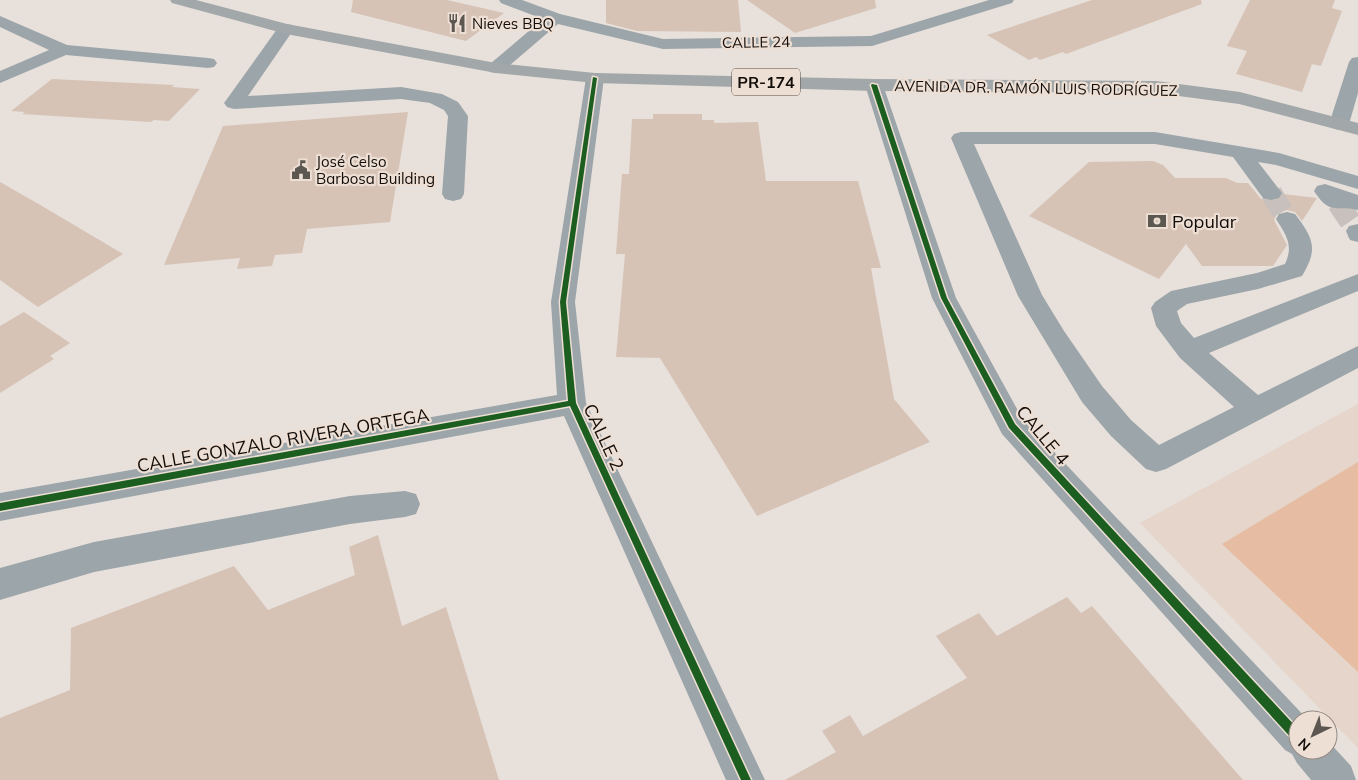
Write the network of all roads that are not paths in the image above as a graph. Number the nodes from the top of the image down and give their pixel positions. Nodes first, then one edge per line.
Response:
1 (178, 0) edge
2 (507, 0) edge
3 (1006, 0) edge
4 (555, 18) junction
5 (0, 21) edge
6 (286, 28) junction
7 (64, 50) junction
8 (1358, 62) edge
9 (208, 63) dead end
10 (496, 68) junction
11 (0, 78) edge
12 (595, 78) junction
13 (874, 85) junction
14 (1340, 124) junction
15 (1358, 130) edge
16 (1240, 151) junction
17 (1358, 183) tunnel mouth
18 (1271, 193) tunnel mouth
19 (453, 194) dead end
20 (1287, 219) tunnel mouth
21 (1358, 282) edge
22 (1189, 351) junction
23 (1358, 356) edge
24 (572, 403) junction
25 (1255, 409) junction
26 (405, 504) dead end
27 (0, 506) edge
28 (0, 584) edge
29 (1288, 726) edge
30 (1319, 760) edge
31 (746, 780) edge
32 (1337, 780) edge

1 - 6 main road, AVENIDA DR. RAMÓN LUIS RODRÍGUEZ / PR-174
2 - 4 street, CALLE 24
3 - 4 street, CALLE 24
4 - 10 street
5 - 7 street
6 - 10 main road, AVENIDA DR. RAMÓN LUIS RODRÍGUEZ / PR-174
6 - 19 street
7 - 9 street
7 - 11 street
8 - 14 street
10 - 12 main road, AVENIDA DR. RAMÓN LUIS RODRÍGUEZ / PR-174
12 - 13 main road, AVENIDA DR. RAMÓN LUIS RODRÍGUEZ / PR-174
12 - 24 street, CALLE 2
13 - 14 main road, AVENIDA DR. RAMÓN LUIS RODRÍGUEZ / PR-174
13 - 29 street, CALLE 4
14 - 15 main road, AVENIDA DR. RAMÓN LUIS RODRÍGUEZ / PR-174
16 - 17 street
16 - 18 street
16 - 25 street
20 - 22 street
21 - 22 street
22 - 25 street
23 - 25 street
24 - 27 street, CALLE GONZALO RIVERA ORTEGA
24 - 31 street, CALLE 2
26 - 28 street
30 - 32 street

